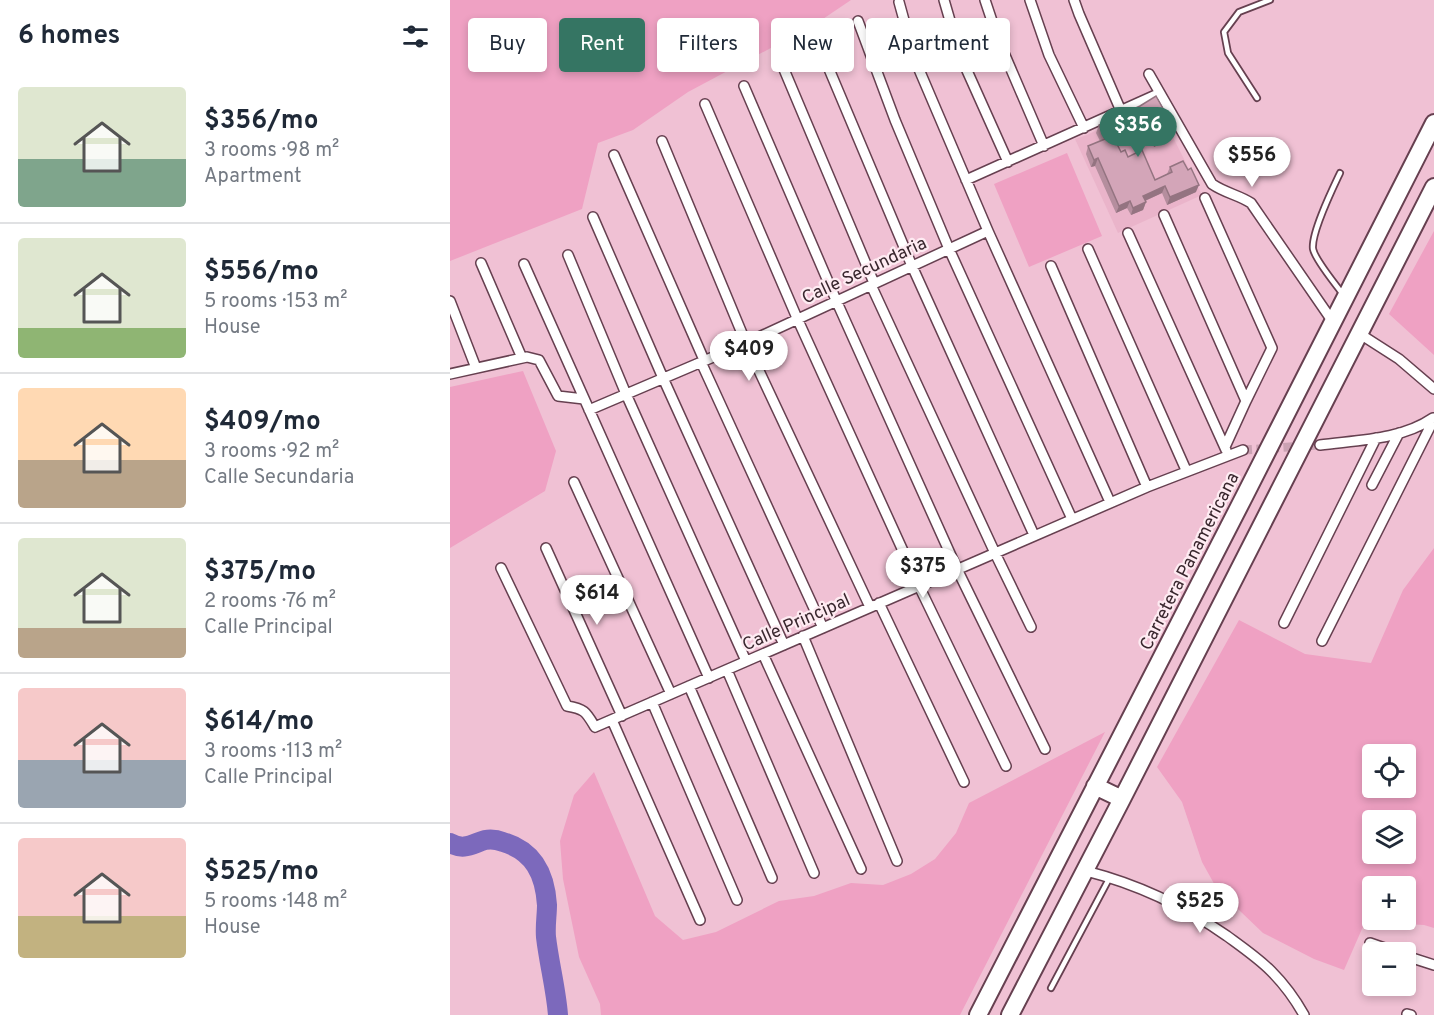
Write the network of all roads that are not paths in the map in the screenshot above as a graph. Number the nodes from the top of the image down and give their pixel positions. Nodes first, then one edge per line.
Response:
1 (944, 0) edge
2 (986, 0) edge
3 (1030, 0) edge
4 (1074, 0) edge
5 (1270, 0) edge
6 (898, 2) dead end
7 (858, 21) dead end
8 (785, 72) edge
9 (830, 72) edge
10 (1149, 74) dead end
11 (744, 86) dead end
12 (1160, 93) junction
13 (1257, 98) dead end
14 (705, 104) dead end
15 (1121, 111) junction
16 (1434, 123) edge
17 (1084, 128) junction
18 (662, 141) dead end
19 (1044, 146) junction
20 (614, 155) dead end
21 (1008, 162) junction
22 (1340, 173) dead end
23 (966, 180) junction
24 (1434, 187) edge
25 (1204, 198) dead end
26 (1164, 215) dead end
27 (593, 217) dead end
28 (988, 231) junction
29 (1128, 233) dead end
30 (949, 249) junction
31 (1088, 249) dead end
32 (568, 255) dead end
33 (482, 263) dead end
34 (524, 264) dead end
35 (912, 266) junction
36 (1051, 266) dead end
37 (873, 284) junction
38 (1345, 297) junction
39 (836, 300) junction
40 (450, 301) edge
41 (797, 318) junction
42 (1333, 322) junction
43 (1359, 334) junction
44 (746, 343) junction
45 (522, 358) junction
46 (703, 361) junction
47 (476, 368) junction
48 (450, 374) edge
49 (663, 378) junction
50 (1434, 389) edge
51 (626, 394) junction
52 (584, 399) junction
53 (1246, 401) junction
54 (589, 410) junction
55 (1434, 418) edge
56 (1282, 422) junction
57 (1399, 433) junction
58 (1376, 438) junction
59 (1314, 439) junction
60 (1243, 450) tunnel mouth
61 (1227, 451) junction
62 (1186, 470) junction
63 (574, 482) dead end
64 (1372, 485) dead end
65 (1147, 486) junction
66 (1110, 502) junction
67 (1072, 519) junction
68 (1034, 535) junction
69 (546, 548) dead end
70 (995, 553) junction
71 (501, 568) dead end
72 (957, 569) junction
73 (919, 586) junction
74 (875, 605) junction
75 (1284, 623) dead end
76 (1031, 627) dead end
77 (823, 628) junction
78 (803, 636) junction
79 (1322, 641) dead end
80 (784, 645) junction
81 (763, 654) junction
82 (746, 661) junction
83 (727, 670) junction
84 (709, 678) junction
85 (688, 686) junction
86 (671, 694) junction
87 (652, 702) junction
88 (622, 716) junction
89 (612, 720) junction
90 (1045, 749) dead end
91 (1006, 766) dead end
92 (964, 782) dead end
93 (1095, 786) junction
94 (1122, 799) junction
95 (897, 861) dead end
96 (861, 869) dead end
97 (1086, 871) junction
98 (813, 873) dead end
99 (1110, 877) junction
100 (772, 878) dead end
101 (737, 900) dead end
102 (700, 920) dead end
103 (1416, 959) edge
104 (1434, 965) edge
105 (1051, 988) dead end
106 (978, 1015) edge
107 (1010, 1015) edge
108 (1304, 1015) edge

1 - 21 street
2 - 19 street
3 - 17 street
4 - 15 street
5 - 13 lane
6 - 23 street
7 - 30 street
8 - 37 street
9 - 35 street
10 - 12 street
11 - 39 street
12 - 15 street
12 - 42 street
14 - 41 street
15 - 17 street
16 - 38 highway, Carretera Panamericana
17 - 19 street
18 - 44 street
19 - 21 street
20 - 46 street
21 - 23 street
22 - 38 lane
23 - 28 street
24 - 43 highway
25 - 53 street
26 - 53 street
27 - 49 street
28 - 30 street, Calle Secundaria
28 - 66 street
29 - 61 street
30 - 35 street, Calle Secundaria
30 - 67 street
31 - 62 street
32 - 51 street
33 - 45 street
34 - 52 street
35 - 37 street, Calle Secundaria
35 - 68 street
36 - 65 street
37 - 39 street, Calle Secundaria
37 - 70 street
38 - 42 highway, Carretera Panamericana
39 - 41 street, Calle Secundaria
39 - 72 street
40 - 47 street
41 - 44 street, Calle Secundaria
41 - 73 street
42 - 56 highway, Carretera Panamericana
43 - 50 street
43 - 59 highway
44 - 46 street, Calle Secundaria
44 - 74 street
45 - 47 street
45 - 52 street
46 - 49 street, Calle Secundaria
46 - 77 street
47 - 48 street
49 - 51 street, Calle Secundaria
49 - 80 street
51 - 54 street, Calle Secundaria
51 - 82 street
52 - 54 street
53 - 61 street
54 - 84 street
55 - 57 street
55 - 79 street
56 - 59 highway
56 - 93 highway, Carretera Panamericana
57 - 58 street
57 - 64 street
58 - 59 street
58 - 75 street
59 - 94 highway
60 - 61 street, Calle Principal
61 - 62 street, Calle Principal
62 - 65 street, Calle Principal
63 - 86 street
65 - 66 street, Calle Principal
66 - 67 street, Calle Principal
67 - 68 street, Calle Principal
68 - 70 street, Calle Principal
69 - 88 street
70 - 72 street, Calle Principal
70 - 76 street
71 - 89 street, Calle Principal
72 - 73 street, Calle Principal
72 - 90 street
73 - 74 street, Calle Principal
73 - 91 street
74 - 77 street, Calle Principal
74 - 92 street
77 - 78 street, Calle Principal
78 - 80 street, Calle Principal
78 - 95 street
80 - 81 street, Calle Principal
81 - 82 street, Calle Principal
81 - 96 street
82 - 83 street, Calle Principal
83 - 84 street, Calle Principal
83 - 98 street
84 - 85 street, Calle Principal
85 - 86 street, Calle Principal
85 - 100 street
86 - 87 street, Calle Principal
87 - 88 street, Calle Principal
87 - 101 street
88 - 89 street, Calle Principal
89 - 102 street
93 - 94 highway
93 - 106 highway, Carretera Panamericana
94 - 97 highway
97 - 99 street
97 - 107 highway
99 - 105 lane
99 - 108 street
103 - 104 street

